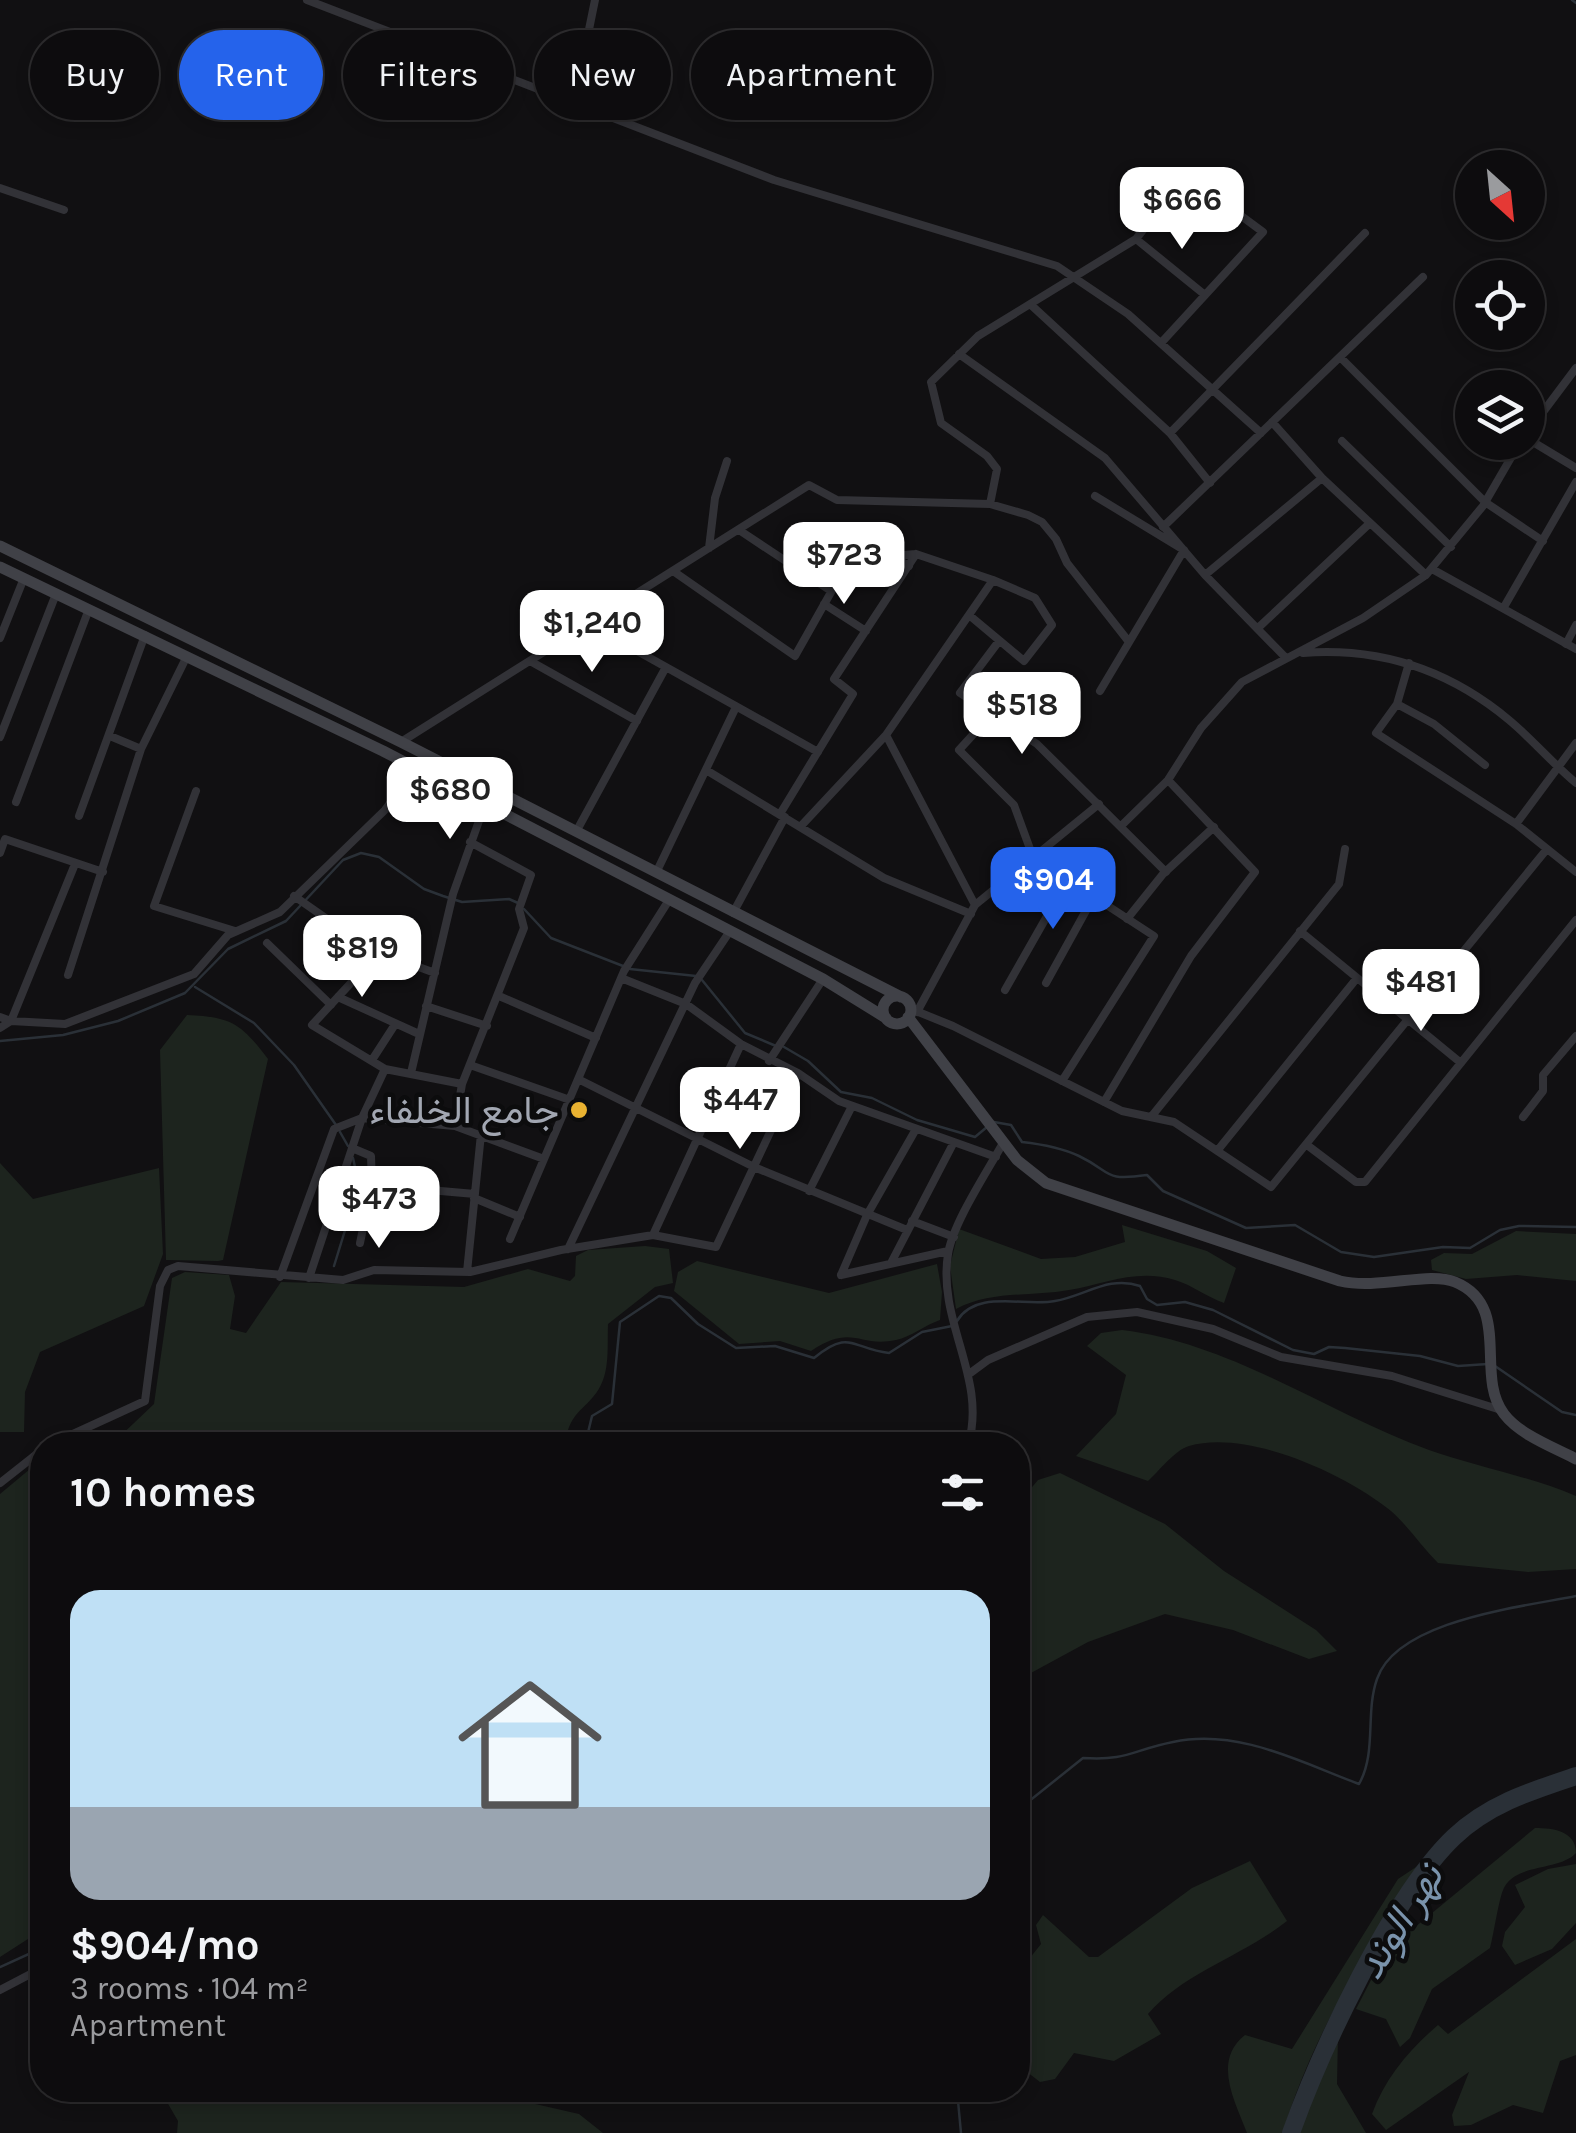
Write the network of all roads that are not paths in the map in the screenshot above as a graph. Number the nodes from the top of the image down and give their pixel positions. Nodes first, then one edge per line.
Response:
1 (307, 0) edge
2 (595, 0) edge
3 (589, 30) edge
4 (534, 88) edge
5 (618, 120) edge
6 (0, 188) edge
7 (64, 210) dead end
8 (1365, 232) dead end
9 (1136, 239) junction
10 (1076, 277) junction
11 (1423, 277) dead end
12 (1205, 295) junction
13 (1030, 304) junction
14 (1161, 343) junction
15 (959, 354) junction
16 (1340, 357) junction
17 (1576, 368) edge
18 (1213, 389) junction
19 (1545, 411) edge
20 (1272, 422) junction
21 (1170, 433) junction
22 (1261, 434) junction
23 (1342, 440) dead end
24 (1545, 447) edge
25 (1510, 460) edge
26 (727, 461) dead end
27 (1576, 468) edge
28 (1322, 478) junction
29 (1576, 482) edge
30 (1210, 483) junction
31 (1095, 496) dead end
32 (1486, 502) junction
33 (990, 504) junction
34 (1370, 523) junction
35 (1163, 528) junction
36 (739, 530) junction
37 (1543, 541) junction
38 (0, 546) edge
39 (1451, 547) junction
40 (709, 548) junction
41 (1184, 550) junction
42 (916, 554) junction
43 (892, 556) junction
44 (909, 566) junction
45 (0, 567) edge
46 (673, 571) junction
47 (1429, 572) junction
48 (1206, 576) junction
49 (24, 578) junction
50 (993, 580) junction
51 (831, 592) junction
52 (56, 594) junction
53 (824, 604) junction
54 (1504, 607) junction
55 (89, 609) junction
56 (969, 614) junction
57 (590, 624) junction
58 (163, 625) junction
59 (1576, 625) edge
60 (1258, 628) junction
61 (866, 631) junction
62 (0, 638) edge
63 (150, 638) junction
64 (188, 638) junction
65 (999, 640) junction
66 (1130, 642) junction
67 (1566, 644) junction
68 (1576, 648) edge
69 (184, 654) junction
70 (1291, 656) junction
71 (530, 661) junction
72 (1409, 662) junction
73 (666, 667) junction
74 (1100, 691) dead end
75 (1397, 704) junction
76 (736, 707) junction
77 (990, 715) junction
78 (637, 720) junction
79 (886, 735) junction
80 (0, 736) edge
81 (110, 736) junction
82 (401, 742) junction
83 (1576, 742) edge
84 (142, 750) junction
85 (818, 752) junction
86 (1485, 765) dead end
87 (417, 768) junction
88 (1557, 768) junction
89 (706, 770) junction
90 (1168, 780) junction
91 (1576, 783) edge
92 (196, 792) dead end
93 (16, 802) dead end
94 (518, 802) junction
95 (486, 804) junction
96 (1099, 804) junction
97 (537, 811) junction
98 (79, 816) dead end
99 (510, 816) junction
100 (783, 816) junction
101 (1516, 824) junction
102 (529, 826) junction
103 (800, 826) junction
104 (1120, 826) junction
105 (1214, 827) junction
106 (576, 832) junction
107 (470, 842) junction
108 (1547, 849) junction
109 (1344, 850) dead end
110 (0, 853) edge
111 (1033, 857) junction
112 (75, 864) junction
113 (102, 872) junction
114 (1166, 872) junction
115 (1576, 872) edge
116 (656, 873) junction
117 (1066, 881) junction
118 (295, 898) junction
119 (1093, 898) junction
120 (669, 900) junction
121 (973, 910) junction
122 (733, 913) junction
123 (1127, 920) junction
124 (1576, 920) edge
125 (235, 932) junction
126 (730, 932) junction
127 (1300, 932) junction
128 (267, 943) dead end
129 (370, 949) junction
130 (435, 973) junction
131 (623, 974) junction
132 (68, 975) dead end
133 (1357, 978) junction
134 (823, 979) junction
135 (1046, 983) dead end
136 (1005, 990) dead end
137 (499, 996) junction
138 (901, 996) junction
139 (338, 997) junction
140 (686, 1004) junction
141 (331, 1005) junction
142 (426, 1006) junction
143 (912, 1013) junction
144 (0, 1017) edge
145 (1408, 1020) junction
146 (11, 1021) junction
147 (889, 1021) junction
148 (394, 1026) junction
149 (487, 1026) junction
150 (0, 1028) edge
151 (420, 1034) junction
152 (1576, 1036) edge
153 (596, 1038) junction
154 (741, 1044) junction
155 (926, 1046) junction
156 (372, 1060) junction
157 (769, 1061) junction
158 (1461, 1063) junction
159 (470, 1065) junction
160 (385, 1069) junction
161 (798, 1073) junction
162 (411, 1074) junction
163 (578, 1078) junction
164 (1062, 1081) junction
165 (462, 1084) junction
166 (570, 1100) junction
167 (1104, 1102) junction
168 (852, 1106) junction
169 (636, 1108) junction
170 (1523, 1117) dead end
171 (362, 1118) junction
172 (1151, 1118) junction
173 (455, 1126) junction
174 (916, 1129) junction
175 (481, 1134) junction
176 (696, 1138) junction
177 (1001, 1138) junction
178 (954, 1142) junction
179 (1307, 1145) junction
180 (352, 1148) junction
181 (1217, 1151) junction
182 (996, 1157) junction
183 (544, 1158) junction
184 (754, 1167) junction
185 (372, 1185) junction
186 (809, 1191) junction
187 (474, 1196) junction
188 (867, 1215) junction
189 (520, 1217) junction
190 (910, 1226) junction
191 (653, 1235) junction
192 (954, 1237) junction
193 (510, 1239) dead end
194 (360, 1243) dead end
195 (568, 1249) junction
196 (948, 1252) junction
197 (892, 1262) junction
198 (467, 1272) junction
199 (280, 1277) junction
200 (309, 1278) junction
201 (969, 1374) junction
202 (1502, 1410) junction
203 (77, 1432) edge
204 (971, 1432) edge
205 (30, 1459) edge
206 (1576, 1459) edge
207 (0, 1483) edge
208 (30, 1974) edge
209 (0, 1990) edge

1 - 4 street
2 - 3 street
5 - 10 street
6 - 7 street
8 - 18 street
9 - 10 street
9 - 12 street
9 - 12 street
10 - 13 street
10 - 14 street
11 - 16 street
12 - 14 street
13 - 15 street
13 - 21 street
14 - 18 street
15 - 33 street
15 - 35 street
16 - 20 street
16 - 32 street
17 - 19 street
18 - 21 street
18 - 22 street
20 - 22 street
20 - 28 street
21 - 30 street
22 - 30 street
23 - 39 street
24 - 27 street
25 - 32 street
26 - 40 street
28 - 34 street
28 - 48 street
29 - 37 street
30 - 35 street
31 - 41 street
32 - 37 street
32 - 39 street
33 - 36 street
33 - 66 street
34 - 47 street
34 - 60 street
35 - 41 street
36 - 40 street
36 - 51 street
37 - 54 street
38 - 58 main road
39 - 47 street
40 - 46 street
41 - 48 street
41 - 66 street
42 - 43 street
42 - 44 street
42 - 50 street
43 - 44 street
43 - 51 street
44 - 61 street
45 - 49 main road
46 - 53 street
46 - 57 street
47 - 54 street
47 - 70 street
48 - 60 street
49 - 52 main road
49 - 62 street
50 - 56 street
50 - 65 street
51 - 53 street
52 - 55 main road
52 - 80 street
53 - 61 street
54 - 67 street
55 - 63 main road
55 - 93 street
56 - 65 street
56 - 79 street
57 - 71 street
57 - 73 street
58 - 63 main road
58 - 64 main road
59 - 67 street
60 - 70 street
61 - 85 street
63 - 69 main road
63 - 81 street
64 - 69 main road
64 - 82 main road
65 - 77 street
66 - 74 street
67 - 68 street
69 - 84 street
69 - 87 main road
70 - 72 street
70 - 90 street
71 - 78 street
71 - 82 street
72 - 75 street
72 - 88 street
73 - 76 street
73 - 78 street
75 - 86 street
75 - 101 street
76 - 85 street
76 - 89 street
77 - 96 street
77 - 111 street
78 - 106 street
79 - 103 street
79 - 121 street
81 - 84 street
81 - 98 street
82 - 94 main road
83 - 88 street
84 - 113 street
85 - 100 street
87 - 95 main road
87 - 118 street
88 - 91 street
88 - 101 street
89 - 100 street
89 - 116 street
90 - 104 street
90 - 105 street
92 - 125 street
94 - 97 main road
94 - 99 main road
95 - 99 main road
95 - 107 street
96 - 104 street
96 - 111 street
97 - 102 main road
97 - 106 main road
99 - 102 main road
100 - 103 street
100 - 122 street
101 - 108 street
102 - 120 main road
103 - 121 street
104 - 114 street
105 - 114 street
105 - 167 street
106 - 116 main road
107 - 130 street
107 - 137 street
108 - 115 street
108 - 145 street
109 - 127 street
110 - 112 street
111 - 117 street
111 - 121 street
112 - 113 street
112 - 146 street
113 - 132 street
114 - 123 street
116 - 122 main road
117 - 119 street
117 - 136 street
118 - 125 street
118 - 129 street
119 - 123 street
119 - 135 street
120 - 126 main road
120 - 131 street
121 - 143 street
122 - 138 main road
123 - 164 street
124 - 158 street
125 - 146 street
126 - 134 main road
126 - 140 street
127 - 133 street
127 - 172 street
128 - 141 street
129 - 130 street
129 - 139 street
130 - 142 street
131 - 140 street
131 - 153 street
133 - 145 street
133 - 181 street
134 - 147 main road
134 - 157 street
137 - 149 street
137 - 153 street
138 - 143 main road
138 - 147 main road
139 - 141 street
139 - 148 street
140 - 154 street
140 - 169 street
141 - 156 street
142 - 149 street
142 - 151 street
143 - 147 main road
143 - 155 main road
143 - 164 street
144 - 146 street
145 - 158 street
145 - 179 street
146 - 150 street
147 - 155 main road
148 - 151 street
148 - 156 street
149 - 159 street
151 - 162 street
152 - 170 street
153 - 163 street
154 - 157 street
154 - 176 street
155 - 177 main road
156 - 160 street
157 - 161 street
158 - 179 street
159 - 165 street
159 - 166 street
160 - 162 street
160 - 171 street
161 - 168 street
161 - 184 street
162 - 165 street
163 - 166 street
163 - 169 street
164 - 167 street
165 - 173 street
166 - 183 street
167 - 172 street
168 - 174 street
168 - 186 street
169 - 176 street
169 - 195 street
171 - 173 street
171 - 180 street
171 - 199 street
172 - 181 street
173 - 175 street
174 - 178 street
174 - 188 street
175 - 183 street
175 - 187 street
176 - 184 street
176 - 191 street
177 - 182 street
177 - 202 main road
178 - 182 street
178 - 190 street
179 - 181 street
180 - 185 street
180 - 200 street
182 - 192 street
183 - 189 street
184 - 186 street
184 - 191 street
185 - 187 street
185 - 194 street
186 - 188 street
187 - 189 street
187 - 198 street
188 - 190 street
188 - 197 street
189 - 193 street
190 - 192 street
190 - 197 street
191 - 195 street
192 - 196 street
195 - 198 street
196 - 197 street
196 - 201 street
198 - 200 street
199 - 200 street
199 - 203 street
201 - 202 street
201 - 204 street
202 - 206 main road
205 - 207 street
208 - 209 street

